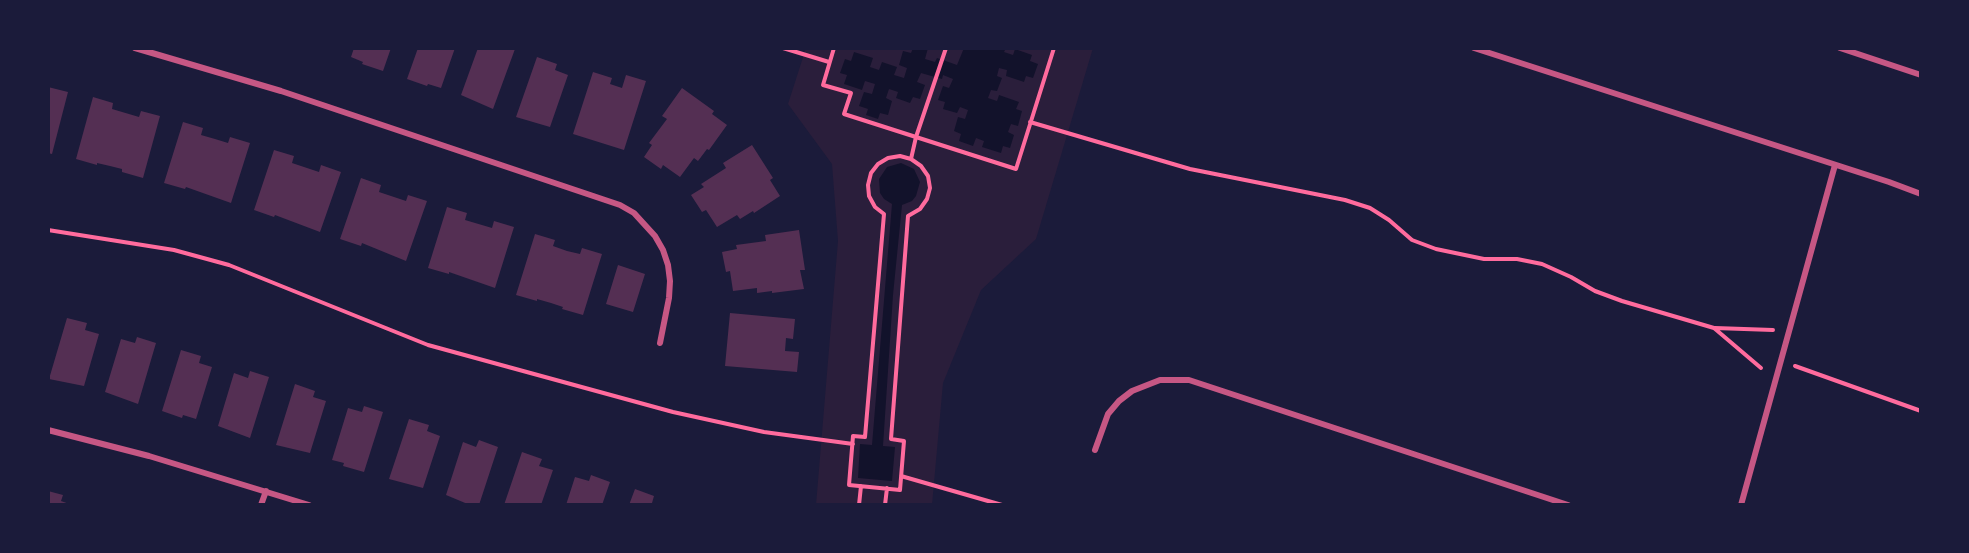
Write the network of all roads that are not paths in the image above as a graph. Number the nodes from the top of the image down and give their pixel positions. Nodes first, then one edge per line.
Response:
1 (135, 48) edge
2 (1474, 48) edge
3 (1840, 48) edge
4 (1921, 75) edge
5 (1835, 165) junction
6 (1921, 194) edge
7 (660, 343) dead end
8 (48, 430) edge
9 (1095, 450) dead end
10 (266, 491) junction
11 (261, 505) edge
12 (309, 505) edge
13 (1568, 505) edge
14 (1741, 505) edge

1 - 7 street
2 - 5 street
3 - 4 street
5 - 6 street
5 - 14 street
8 - 10 street
9 - 13 street
10 - 11 street
10 - 12 street

